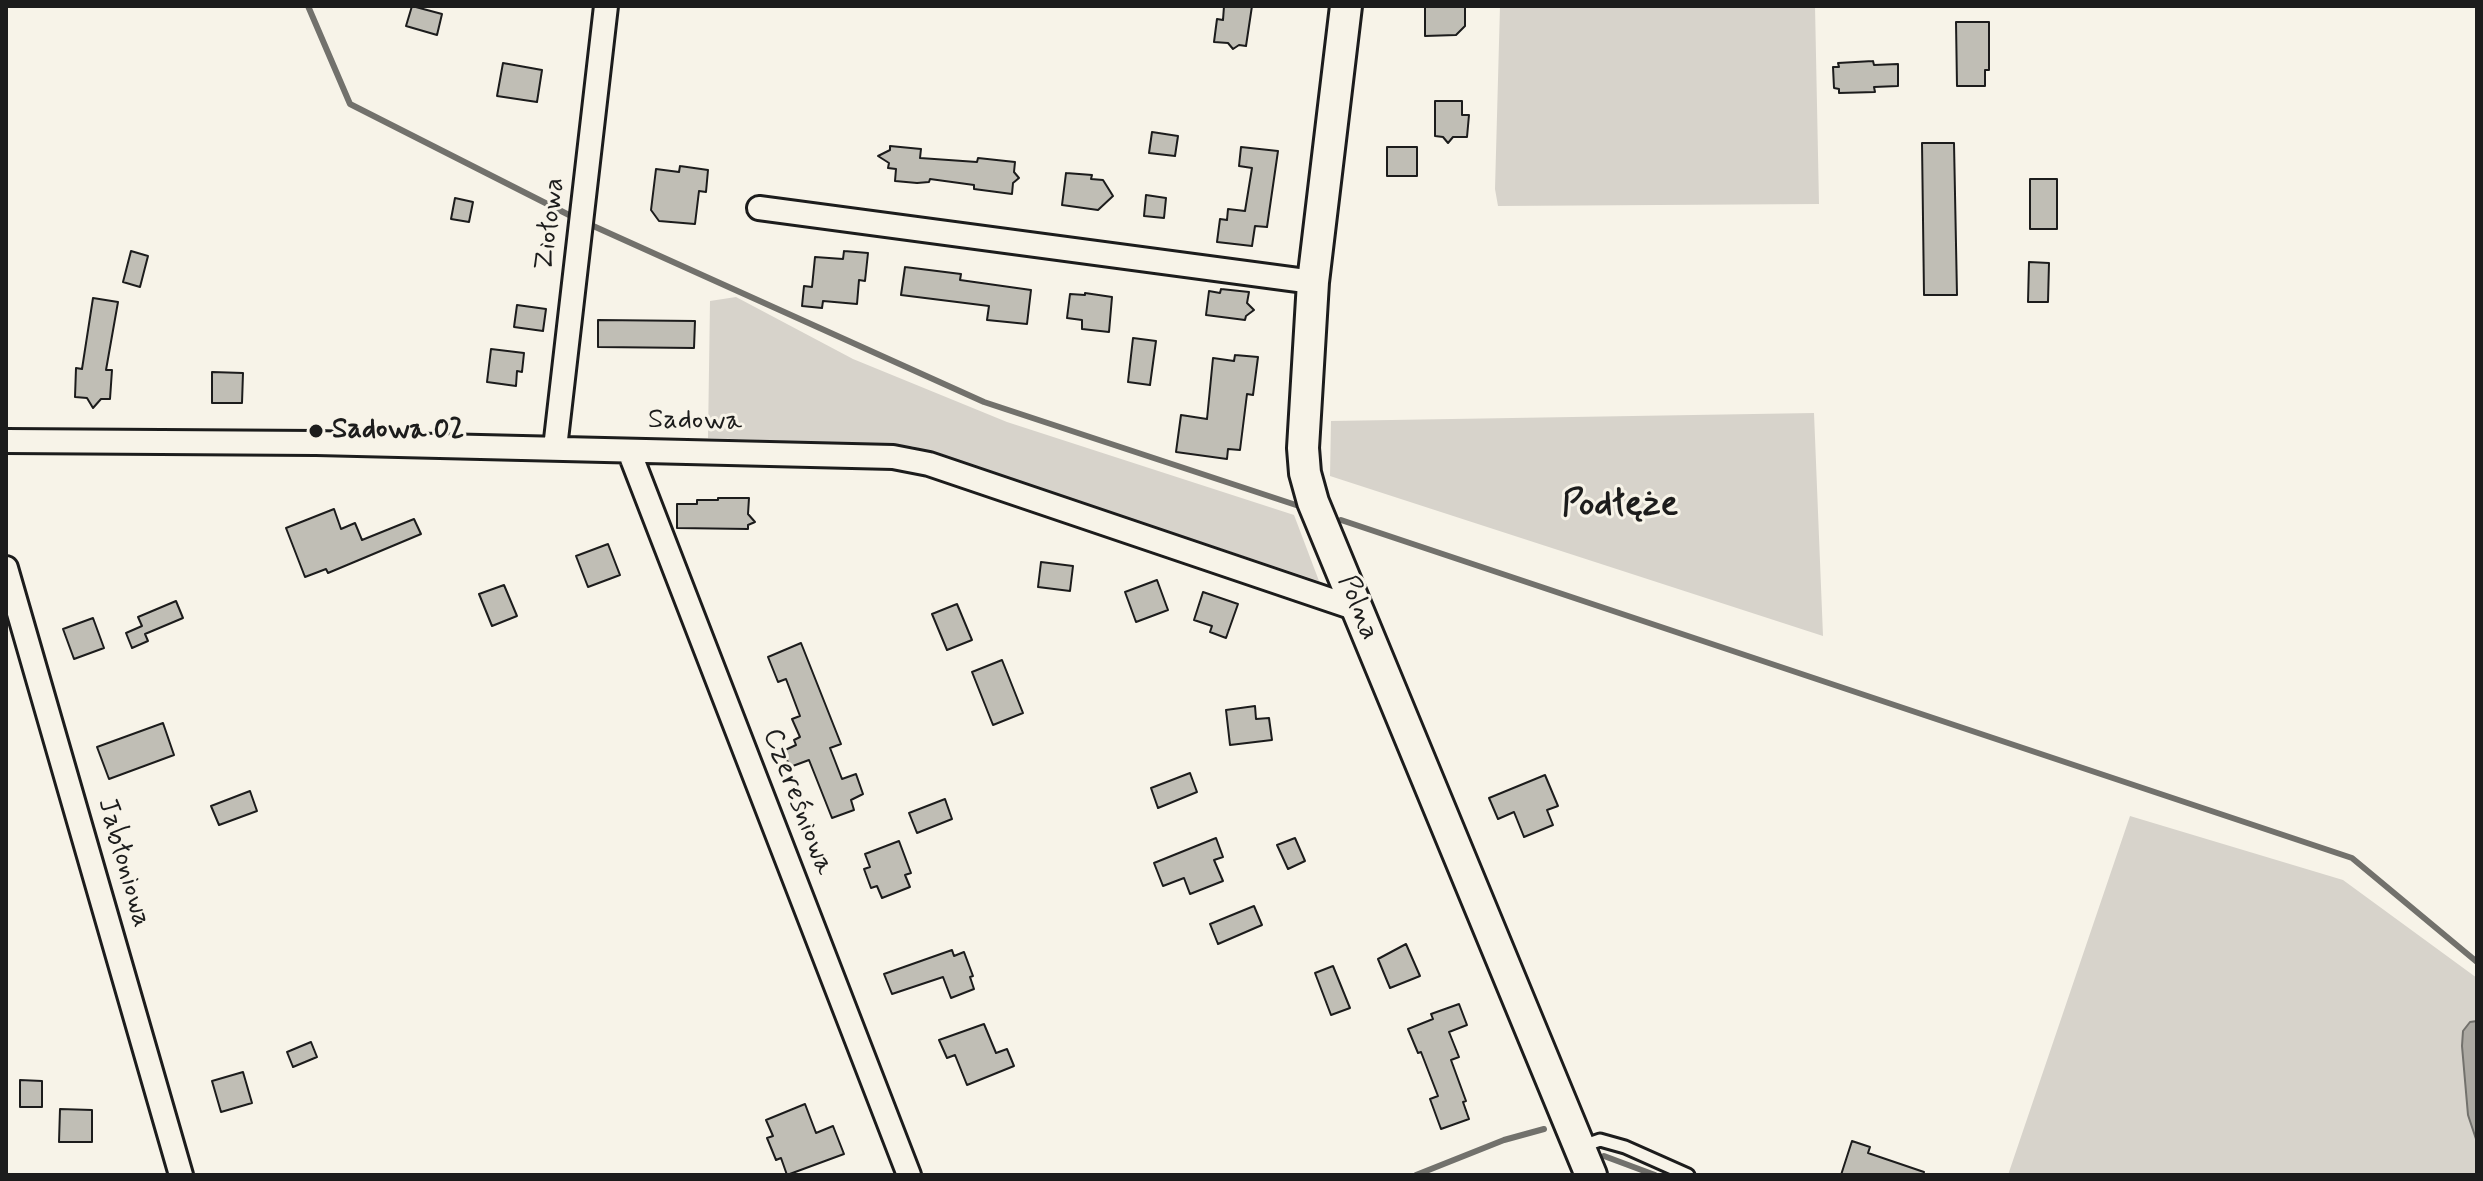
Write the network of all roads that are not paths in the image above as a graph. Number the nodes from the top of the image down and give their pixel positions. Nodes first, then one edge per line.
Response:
1 (606, 6) edge
2 (1346, 6) edge
3 (759, 208) dead end
4 (1313, 282) junction
5 (6, 441) edge
6 (555, 448) junction
7 (629, 451) junction
8 (6, 568) edge
9 (1357, 609) junction
10 (1579, 1147) junction
11 (181, 1175) edge
12 (909, 1175) edge
13 (1591, 1175) edge
14 (1688, 1175) edge

1 - 6 street, Ziołowa
2 - 4 street, Polna
3 - 4 street
4 - 9 street, Polna
5 - 6 street, Sadowa
6 - 7 street, Sadowa
7 - 9 street, Sadowa
7 - 12 street, Czereśniowa
8 - 11 street, Jabłoniowa
9 - 10 street, Polna
10 - 13 street, Polna
10 - 14 lane

